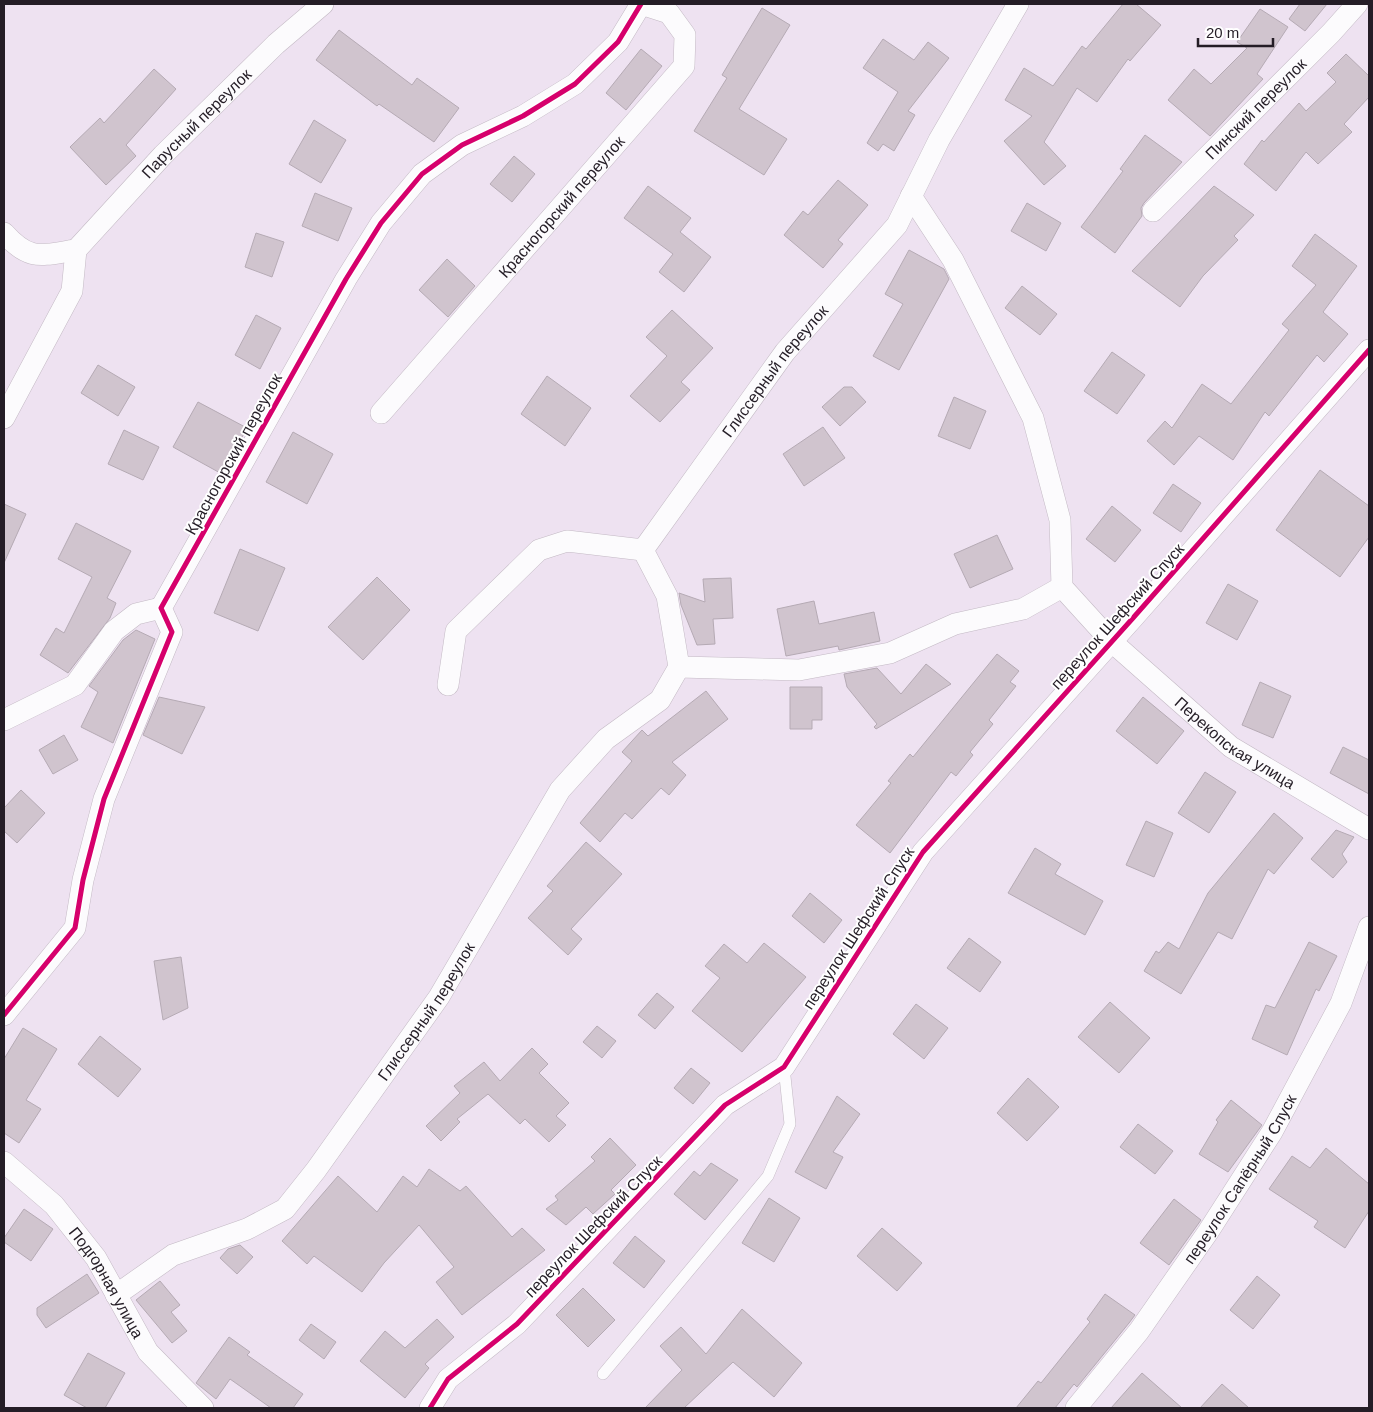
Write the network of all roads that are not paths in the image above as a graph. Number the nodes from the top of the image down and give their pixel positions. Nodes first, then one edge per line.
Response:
1 (324, 4) edge
2 (641, 4) edge
3 (1018, 4) edge
4 (1357, 4) edge
5 (911, 196) junction
6 (1153, 211) dead end
7 (4, 233) edge
8 (76, 250) junction
9 (1369, 350) edge
10 (380, 413) dead end
11 (4, 418) edge
12 (643, 550) junction
13 (1062, 587) junction
14 (161, 608) junction
15 (1112, 642) junction
16 (680, 667) junction
17 (448, 686) dead end
18 (4, 720) edge
19 (1369, 829) edge
20 (1369, 927) edge
21 (4, 1015) edge
22 (784, 1067) junction
23 (4, 1162) edge
24 (116, 1295) junction
25 (603, 1374) dead end
26 (1087, 1405) edge
27 (203, 1408) edge
28 (430, 1408) edge

1 - 8 street, Парусный переулок
2 - 10 street, Красногорский переулок
2 - 14 street, Красногорский переулок
3 - 5 street, Глиссерный переулок
4 - 6 street, Пинский переулок
5 - 12 street, Глиссерный переулок
5 - 13 street
7 - 8 street
8 - 11 street
9 - 15 street, переулок Шефский Спуск
12 - 16 street
12 - 17 street
13 - 15 street
13 - 16 street
14 - 18 street
14 - 21 street
15 - 19 street, Перекопская улица
15 - 22 street, переулок Шефский Спуск
16 - 24 street, Глиссерный переулок
20 - 26 street, переулок Сапёрный Спуск
22 - 25 lane
22 - 28 street, переулок Шефский Спуск
23 - 24 street, Подгорная улица
24 - 27 street, Подгорная улица

